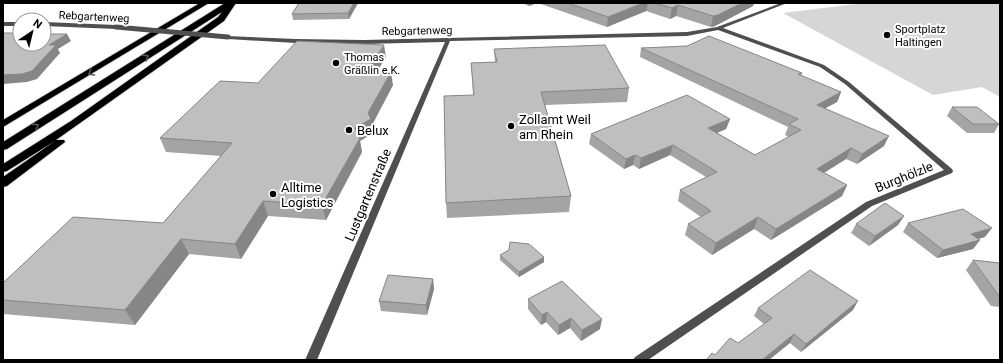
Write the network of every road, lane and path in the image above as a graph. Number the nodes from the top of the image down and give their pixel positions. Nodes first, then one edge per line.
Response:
1 (206, 3) edge
2 (231, 3) edge
3 (785, 3) edge
4 (52, 24) edge
5 (718, 28) junction
6 (448, 40) junction
7 (6, 122) edge
8 (76, 123) junction
9 (3, 147) edge
10 (3, 170) edge
11 (3, 183) edge
12 (311, 360) edge
13 (639, 360) edge

1 -> 7 highway
2 - 8 highway
9 -> 2 highway
3 - 5 street, Rebgartenweg
4 - 6 street, Rebgartenweg, bridge
5 - 6 street, Rebgartenweg
5 - 13 street, Burghölzle
6 - 12 street, Lustgartenstraße
8 - 10 highway
8 - 11 highway

